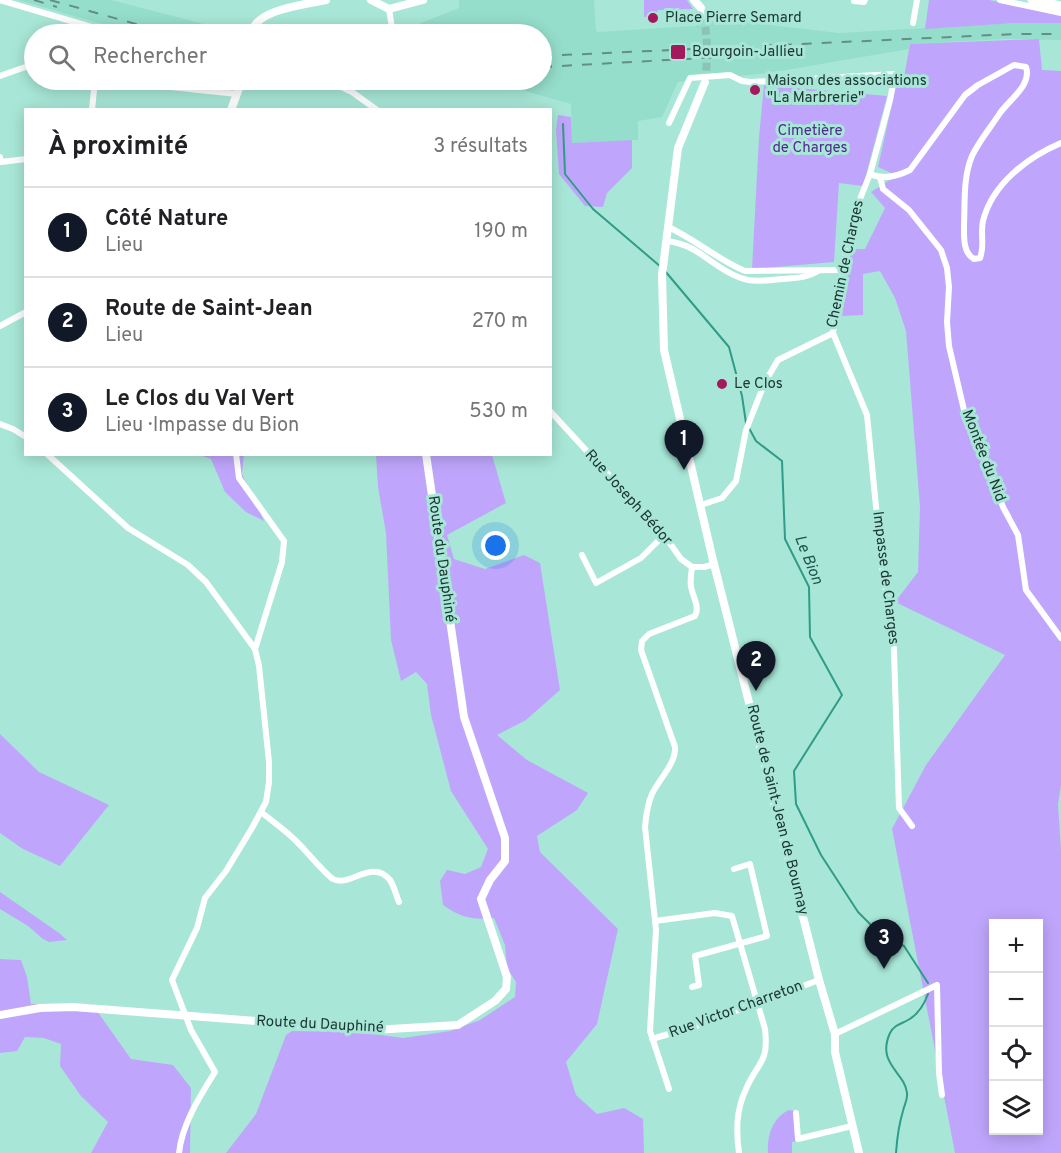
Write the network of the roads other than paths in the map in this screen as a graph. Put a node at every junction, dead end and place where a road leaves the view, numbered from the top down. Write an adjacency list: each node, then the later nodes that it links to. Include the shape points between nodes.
1 (0, 0): 16 (street)
2 (326, 0): 17 (street, via 266,14)
3 (371, 0): 12 (street)
4 (423, 0): 12 (street)
5 (694, 0): 14 (street)
6 (865, 0): 10 (street)
7 (917, 0): 15 (street)
8 (1000, 0): 13 (street)
9 (1032, 0): 11 (main road)
10 (854, 1)
11 (1061, 6)
12 (389, 9): 18 (street)
13 (1061, 13)
14 (703, 15)
15 (913, 23)
16 (81, 24)
17 (257, 24)
18 (391, 24)
19 (24, 68): 20 (street)
20 (0, 76)
21 (705, 82): 36 (street, Route de Saint-Jean de Bournay, via 678,148)
22 (94, 90): 27 (street)
23 (199, 90): 26 (street)
24 (238, 90): 26 (street)
25 (348, 90): 29 (street)
26 (237, 94): 28 (street)
27 (92, 108)
28 (232, 108)
29 (374, 108)
30 (669, 123): 34 (street, Chemin de Charges, via 690,78 730,75 742,81 895,74)
31 (1061, 143): 35 (street, via 1012,173 986,211 980,258 968,256 966,251 966,180 972,156 1025,84 1026,67 1014,65 978,85 957,104 910,170)
32 (24, 159): 33 (street)
33 (0, 161)
34 (870, 174): 35 (street); 38 (street, Chemin de Charges)
35 (880, 177): 54 (street, Montée du Nid, via 883,189 909,210 941,249 949,287 949,346 970,429 1018,535 1026,590)
36 (668, 227): 37 (street, Route de Saint-Jean de Bournay); 39 (street, via 745,271)
37 (666, 241): 39 (street, via 681,242 742,279 808,277); 49 (street, Route de Saint-Jean de Bournay, via 662,275 664,350)
38 (842, 270): 39 (street); 42 (street, Chemin de Charges)
39 (819, 271)
40 (24, 313): 41 (street)
41 (0, 326)
42 (833, 333): 49 (street, Chemin de Charges, via 778,360 765,381 746,430 736,481 718,500); 57 (street, Impasse de Charges, via 867,415 883,578 893,620 899,808)
43 (552, 413): 50 (street, Rue Joseph Bédor)
44 (0, 424): 45 (street)
45 (24, 436)
46 (49, 456): 55 (street, via 128,528 188,565 206,582)
47 (236, 456): 55 (street, via 239,478 284,541 282,562)
48 (426, 456): 66 (street, Route du Dauphiné, via 464,717 505,838 505,861 481,899 507,977 506,989 458,1025 373,1030)
49 (701, 505): 52 (street, Route de Saint-Jean de Bournay)
50 (664, 535): 51 (street, via 641,558 596,583); 53 (street, Rue Joseph Bédor, via 681,559)
51 (582, 555)
52 (714, 564): 53 (street); 62 (street, Route de Saint-Jean de Bournay)
53 (692, 567): 60 (street, via 690,579 698,610 695,616 649,634 642,641 641,650 676,756 659,781 646,812)
54 (1061, 638)
55 (255, 649): 56 (street, via 263,688 269,762 268,792)
56 (261, 812): 59 (street, via 294,838 334,879 344,880 360,873 382,874 390,880); 66 (street, via 205,898 197,928 172,980)
57 (912, 826)
58 (734, 869): 61 (street, via 750,864 767,936)
59 (399, 902)
60 (655, 921): 61 (street, via 715,913 732,916); 68 (street)
61 (740, 944): 63 (street, via 695,956 699,985); 64 (street)
62 (819, 980): 64 (street, Rue Victor Charreton); 67 (street, Route de Saint-Jean de Bournay)
63 (692, 987)
64 (758, 1003): 68 (street, Rue Victor Charreton); 74 (street, via 766,1046 737,1117)
65 (0, 1015): 66 (street, Route du Dauphiné, via 73,1007)
66 (184, 1015): 73 (street, via 215,1072 188,1119)
67 (835, 1034): 70 (street, via 937,985); 72 (street, Route de Saint-Jean de Bournay, via 835,1052)
68 (652, 1039): 69 (street)
69 (669, 1089)
70 (942, 1095)
71 (796, 1113): 72 (street, via 798,1138)
72 (852, 1126): 75 (street, Route de Saint-Jean de Bournay)
73 (178, 1153)
74 (739, 1153)
75 (859, 1153)

